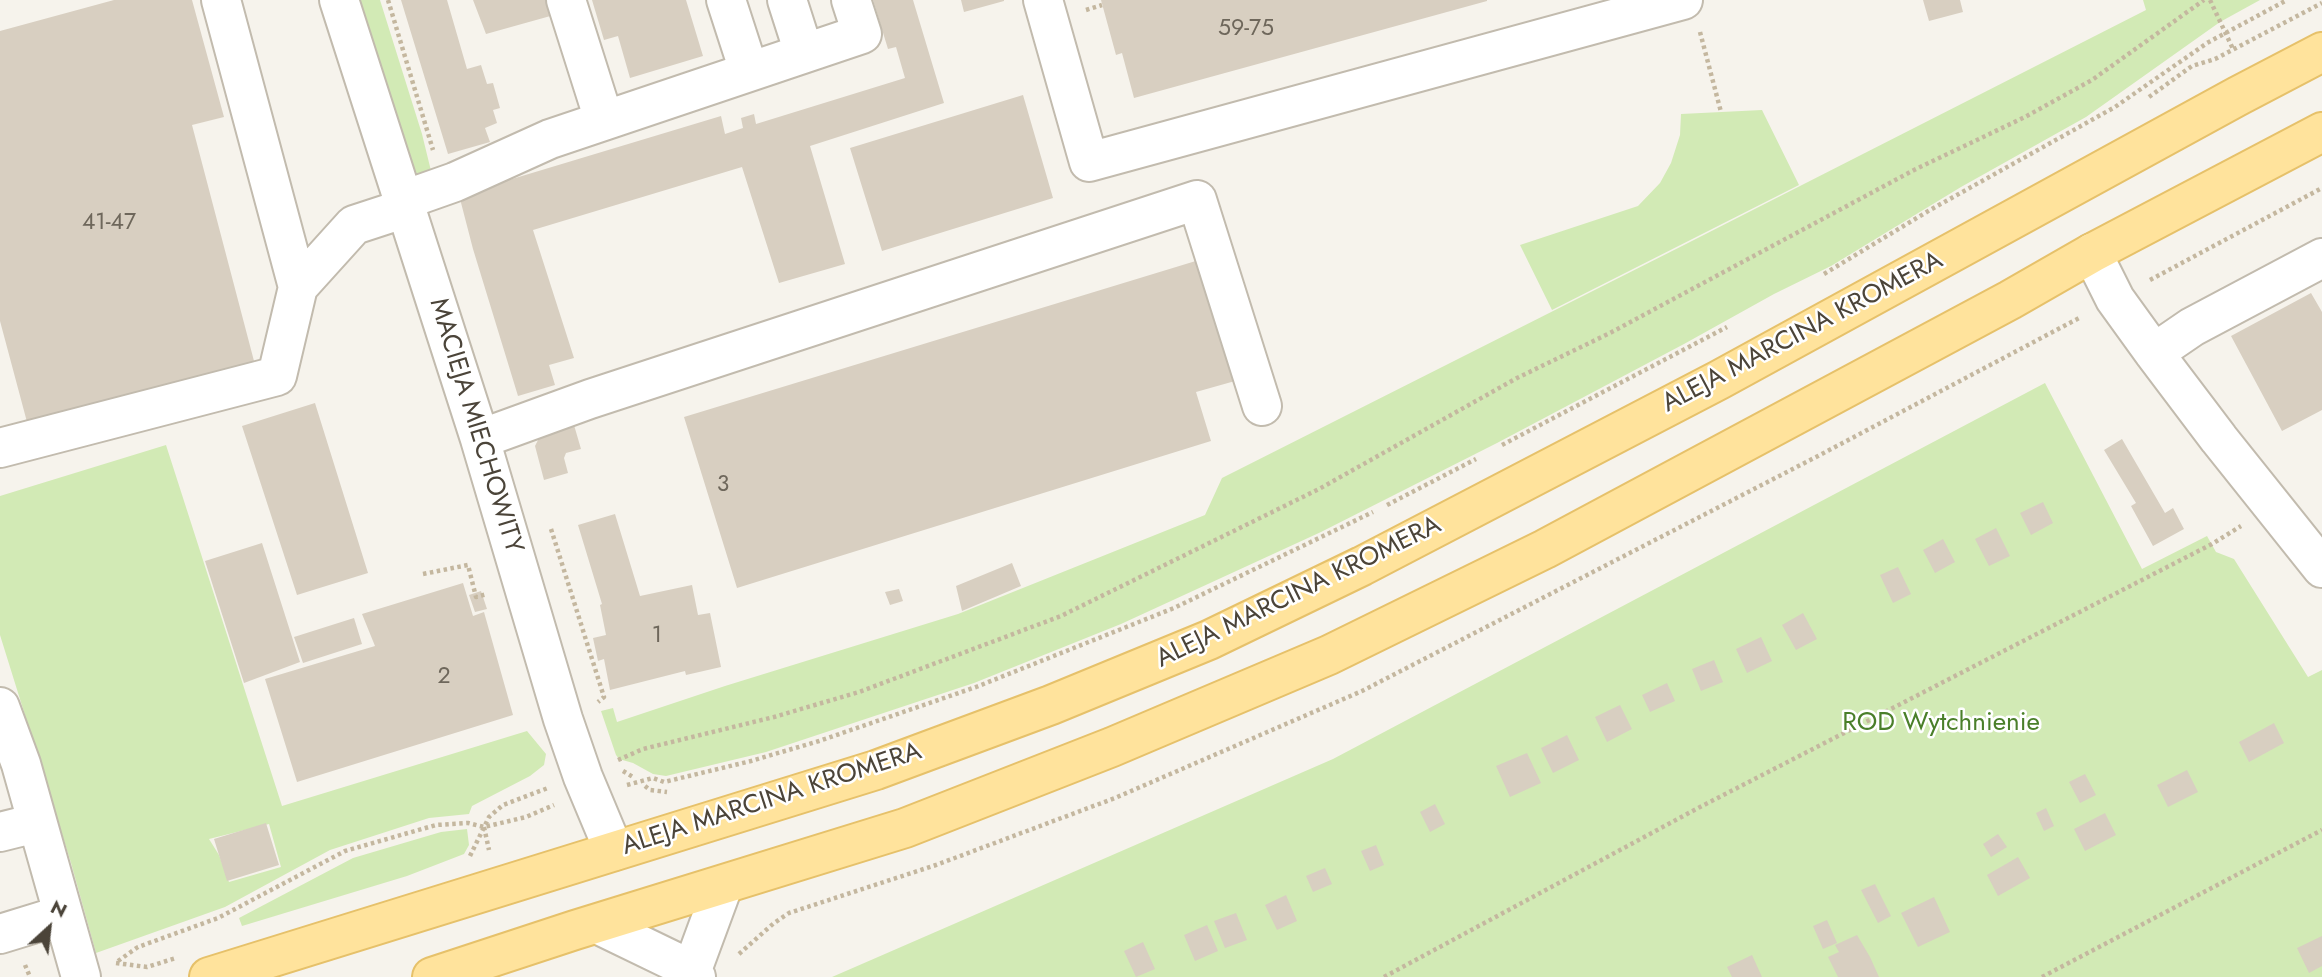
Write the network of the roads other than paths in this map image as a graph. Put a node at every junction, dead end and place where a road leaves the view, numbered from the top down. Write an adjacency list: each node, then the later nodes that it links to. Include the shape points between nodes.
1 (221, 0): 17 (street)
2 (339, 0): 14 (street, MACIEJA MIECHOWITY)
3 (566, 0): 12 (street)
4 (726, 0): 11 (street)
5 (787, 0): 10 (street)
6 (851, 0): 10 (street, via 862,34)
7 (1043, 0): 8 (street, via 1089,162)
8 (1691, 11)
9 (2322, 52): 25 (main road, ALEJA MARCINA KROMERA, via 1719,380 1362,566 1209,640 876,770)
10 (804, 53): 11 (street)
11 (749, 71): 12 (street)
12 (604, 120): 14 (street)
13 (2322, 132): 15 (main road)
14 (405, 204): 17 (street, via 354,225); 20 (street, MACIEJA MIECHOWITY)
15 (2092, 253): 18 (street, via 2115,299); 26 (main road, via 1545,548 1329,654 1112,747 905,828)
16 (2322, 258): 18 (street, via 2192,327)
17 (298, 286): 21 (street, via 277,376)
18 (2154, 353): 22 (street)
19 (1262, 406): 20 (street, via 1197,200)
20 (480, 439): 25 (street, MACIEJA MIECHOWITY, via 563,719)
21 (0, 448)
22 (2322, 568)
23 (0, 707): 24 (street, via 21,764)
24 (18, 827): 27 (street)
25 (614, 851): 32 (main road, ALEJA MARCINA KROMERA)
26 (723, 886): 28 (main road); 31 (street)
27 (62, 915): 29 (street); 30 (street)
28 (597, 924): 31 (street); 33 (main road)
29 (0, 934)
30 (98, 970)
31 (694, 973)
32 (214, 976)
33 (432, 977)

